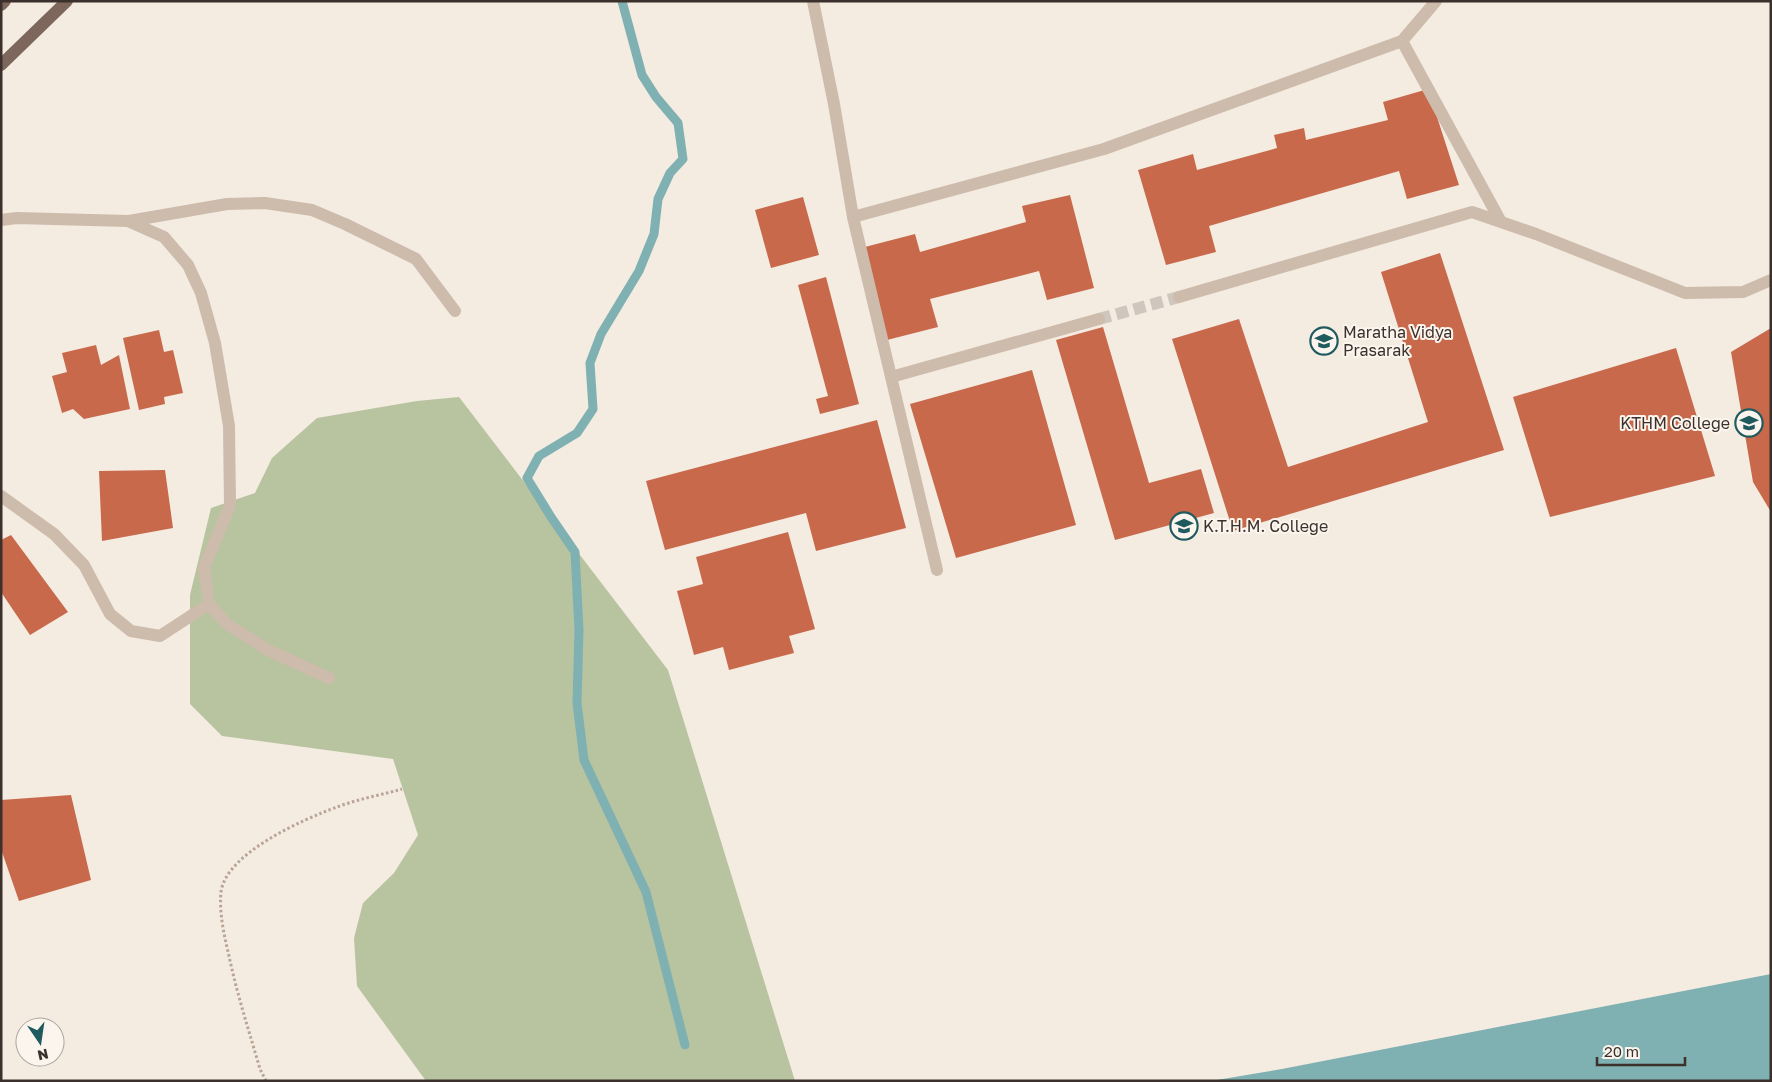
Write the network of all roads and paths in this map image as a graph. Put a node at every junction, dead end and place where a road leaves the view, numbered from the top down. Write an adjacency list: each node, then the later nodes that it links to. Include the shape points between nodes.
1 (5, 1): 5 (main road)
2 (67, 1): 7 (main road)
3 (813, 1): 8 (street)
4 (1436, 1): 6 (street)
5 (1, 5)
6 (1402, 41): 8 (street, via 1104,149); 11 (street)
7 (1, 65)
8 (853, 217): 16 (street)
9 (1, 220): 10 (street)
10 (128, 221): 14 (street, via 227,204 265,203 312,210 416,259); 19 (street, via 164,236 188,265 201,293 215,343 229,426 230,506 204,568)
11 (1501, 222): 12 (street, via 1685,293 1743,292); 13 (street, via 1472,212)
12 (1771, 280)
13 (1179, 297)
14 (455, 311)
15 (1099, 319): 16 (street)
16 (891, 377): 18 (street)
17 (1, 496): 19 (street, via 54,534 84,565 110,614 131,632 160,636)
18 (937, 570)
19 (209, 604): 20 (street, via 227,624 268,650)
20 (329, 678)
21 (402, 788): 22 (path, via 338,806 254,848 236,864 222,890 223,928 237,992)
22 (266, 1081)

